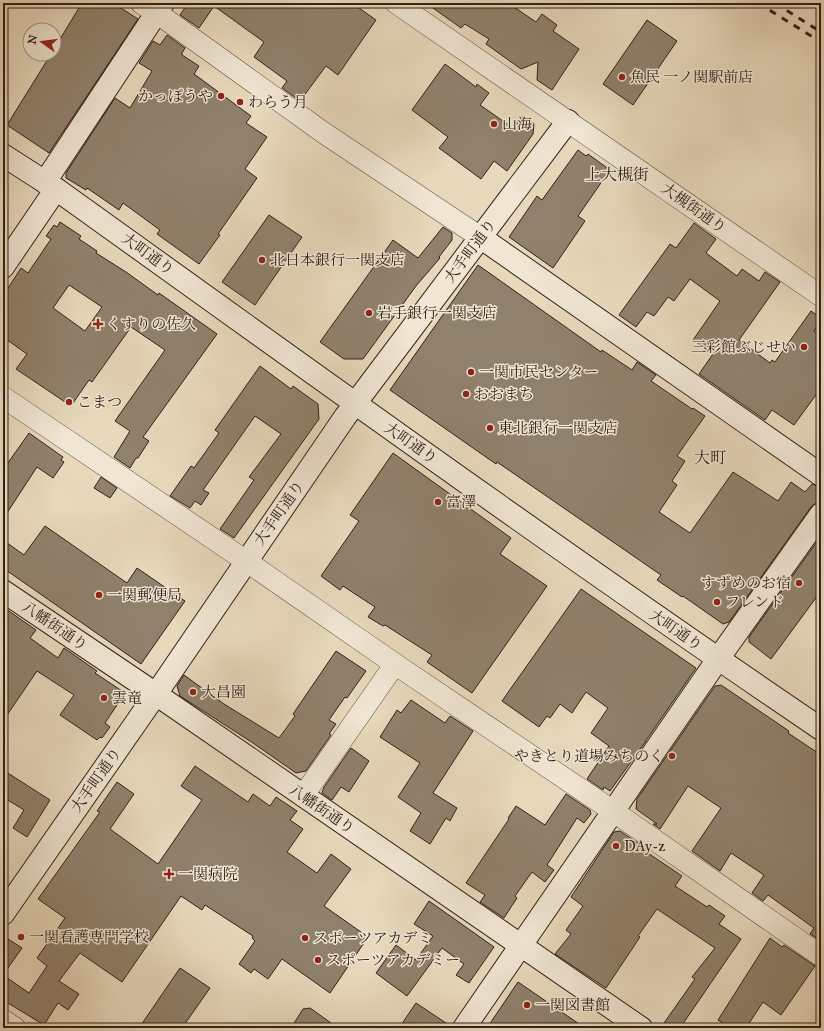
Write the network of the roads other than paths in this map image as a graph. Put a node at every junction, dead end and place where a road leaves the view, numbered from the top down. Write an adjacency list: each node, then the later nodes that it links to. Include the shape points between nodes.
1 (396, 3): 3 (street, 大槻街通り)
2 (154, 6): 5 (street); 6 (street, via 324,134)
3 (568, 121): 6 (street, 大手町通り); 8 (street, 大槻街通り)
4 (3, 155): 5 (street, 大町通り)
5 (51, 185): 7 (street); 10 (street, 大町通り)
6 (480, 236): 10 (street, 大手町通り); 11 (street)
7 (3, 267)
8 (821, 296)
9 (3, 397): 13 (street)
10 (355, 403): 13 (street, 大手町通り); 15 (street, 大町通り)
11 (821, 475)
12 (821, 514): 15 (street)
13 (246, 561): 16 (street); 17 (street, 大手町通り)
14 (3, 592): 17 (street, 八幡街通り)
15 (718, 659): 18 (street, 大町通り); 20 (street)
16 (396, 664): 19 (street); 20 (street)
17 (156, 694): 19 (street, 八幡街通り); 21 (street, 大手町通り)
18 (821, 729)
19 (303, 796): 22 (street, 八幡街通り)
20 (613, 811): 22 (street); 23 (street)
21 (3, 914)
22 (522, 945): 26 (street); 27 (street, 八幡街通り)
23 (821, 956)
24 (3, 1020): 25 (street)
25 (15, 1028)
26 (464, 1028)
27 (641, 1028)

